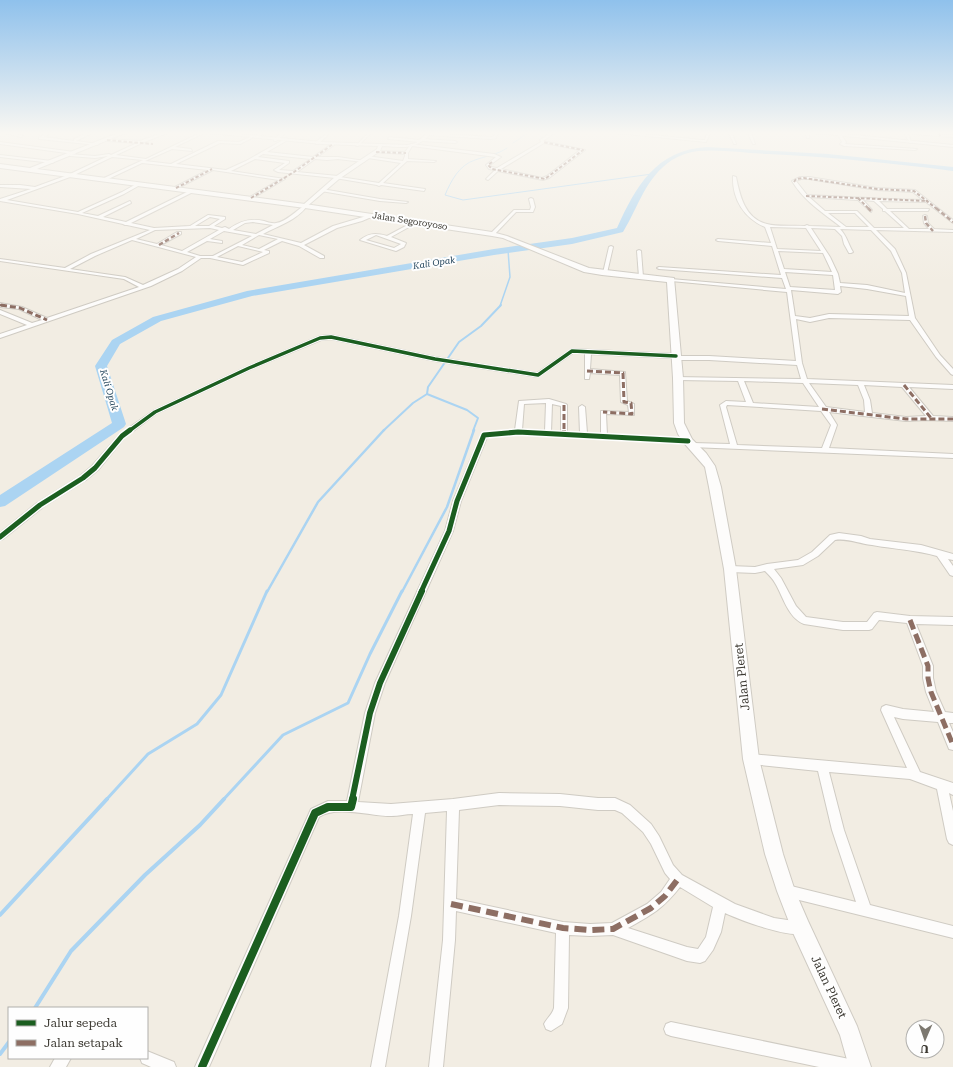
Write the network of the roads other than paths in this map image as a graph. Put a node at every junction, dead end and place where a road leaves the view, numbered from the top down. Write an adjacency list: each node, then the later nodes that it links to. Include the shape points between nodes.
1 (51, 183): 14 (street)
2 (128, 183): 11 (main road, Jalan Segoroyoso)
3 (186, 183): 15 (street)
4 (277, 183): 21 (street)
5 (330, 183): 16 (street)
6 (371, 183): 12 (street)
7 (381, 183): 12 (street)
8 (735, 183): 43 (street, via 742,207 756,222)
9 (795, 183): 19 (street)
10 (839, 183): 26 (street, via 878,189 912,190)
11 (139, 184): 15 (main road, Jalan Segoroyoso); 35 (street)
12 (379, 185): 17 (street)
13 (0, 186): 14 (street)
14 (37, 188): 25 (street)
15 (176, 188): 18 (main road, Jalan Segoroyoso)
16 (322, 190): 28 (street); 30 (street)
17 (424, 190)
18 (192, 191): 21 (main road, Jalan Segoroyoso); 41 (street)
19 (806, 196): 20 (street); 34 (street)
20 (834, 197): 22 (street); 29 (street)
21 (251, 198): 30 (main road, Jalan Segoroyoso)
22 (858, 198): 24 (street); 33 (street)
23 (531, 199): 57 (street, via 532,211 515,211)
24 (875, 200): 26 (street); 31 (street)
25 (0, 201): 35 (street)
26 (928, 201): 40 (street)
27 (130, 202): 38 (street)
28 (406, 202)
29 (841, 204)
30 (305, 206): 36 (main road, Jalan Segoroyoso); 42 (street)
31 (884, 210): 32 (street); 53 (street)
32 (928, 210)
33 (871, 211)
34 (824, 212): 49 (street); 52 (street, via 856,212)
35 (78, 214): 38 (street)
36 (374, 215): 39 (main road, Jalan Segoroyoso); 67 (street, via 335,226)
37 (925, 216): 54 (street, via 926,223)
38 (97, 218): 41 (street)
39 (416, 222): 57 (main road, Jalan Segoroyoso); 59 (street)
40 (953, 222)
41 (125, 224): 50 (street)
42 (277, 225): 51 (street, via 249,220); 58 (street)
43 (767, 226): 44 (street); 69 (street)
44 (807, 226): 48 (street); 73 (street)
45 (210, 227): 46 (street); 46 (street, via 224,218 209,216); 47 (street)
46 (189, 228): 50 (street)
47 (225, 228): 51 (street); 61 (street)
48 (836, 228): 49 (street); 74 (street, via 844,236)
49 (845, 228): 52 (street)
50 (154, 229): 60 (street)
51 (231, 229): 58 (street)
52 (873, 229): 53 (street); 92 (street, via 893,250 904,273)
53 (908, 230): 54 (street)
54 (934, 231): 55 (street)
55 (953, 231)
56 (180, 234): 65 (street)
57 (492, 234): 82 (main road, Jalan Segoroyoso, via 578,267)
58 (258, 235): 62 (street); 66 (street)
59 (389, 237): 59 (street, via 371,235 362,240 394,250 404,243)
60 (132, 239): 65 (street); 80 (street)
61 (206, 239): 64 (street); 72 (street)
62 (282, 239): 67 (street); 70 (street)
63 (718, 240): 69 (street)
64 (220, 242)
65 (159, 245): 72 (street)
66 (238, 245): 70 (street); 77 (street)
67 (301, 245): 76 (street)
68 (611, 247): 82 (street)
69 (774, 247): 73 (street); 81 (street)
70 (260, 250): 77 (street, via 267,253 243,264)
71 (640, 251): 84 (street)
72 (184, 252): 75 (street)
73 (824, 252): 83 (street)
74 (851, 252)
75 (200, 256): 77 (street); 88 (street, via 180,270)
76 (322, 257)
77 (212, 258)
78 (0, 260): 80 (street)
79 (659, 268): 85 (street)
80 (66, 269): 88 (street, via 125,278)
81 (782, 270): 83 (street); 85 (street)
82 (605, 273): 84 (main road, Jalan Segoroyoso)
83 (836, 274): 87 (street)
84 (641, 277): 86 (main road, Jalan Segoroyoso)
85 (784, 277): 90 (street)
86 (671, 280): 89 (street); 101 (main road, Jalan Pleret)
87 (838, 284): 90 (street, via 836,293); 92 (street)
88 (143, 287): 97 (street)
89 (744, 287): 90 (street); 91 (street)
90 (789, 290): 95 (street)
91 (745, 295)
92 (907, 295): 96 (street)
93 (0, 305): 97 (street, via 20,308)
94 (0, 312): 98 (street)
95 (793, 317): 96 (street, via 810,320 829,316); 102 (street)
96 (912, 318): 103 (street)
97 (47, 320): 98 (street)
98 (32, 325): 99 (street)
99 (0, 336)
100 (588, 352): 101 (street); 121 (street, via 587,375 623,374 624,402 631,404 632,414 603,412); 127 (street, via 570,351 538,375 455,363 331,337 311,341 156,412 122,436 83,478 40,505)
101 (676, 357): 102 (street); 104 (main road, Jalan Pleret)
102 (799, 363): 106 (street)
103 (953, 373)
104 (678, 378): 105 (street); 124 (main road, Jalan Pleret, via 679,423 683,434)
105 (740, 379): 106 (street); 111 (street)
106 (805, 381): 107 (street); 113 (street)
107 (860, 383): 108 (street); 114 (street, via 867,400)
108 (904, 385): 109 (street); 115 (street)
109 (953, 387)
110 (549, 402): 117 (street, via 521,402); 118 (street); 119 (street, via 564,405)
111 (750, 404): 113 (street); 123 (street, via 723,405)
112 (582, 407): 120 (street)
113 (822, 409): 114 (street); 125 (street, via 834,425)
114 (869, 415): 115 (street, via 906,419)
115 (931, 418): 116 (street)
116 (953, 419)
117 (518, 432): 118 (street); 142 (street, via 484,435 457,501 449,531 380,683 370,713)
118 (548, 434): 119 (street)
119 (564, 435): 120 (street)
120 (584, 435): 121 (street)
121 (604, 436): 124 (street)
122 (717, 445): 123 (street); 124 (street); 124 (street)
123 (734, 446): 125 (street)
124 (694, 447): 131 (main road, Jalan Pleret, via 710,466)
125 (825, 450): 126 (street)
126 (953, 456)
127 (0, 538)
128 (940, 553): 129 (street); 130 (street, via 839,536 833,537 800,564); 132 (street)
129 (953, 557)
130 (767, 567): 131 (street, via 755,570); 133 (street, via 804,620 859,627 869,626 877,616)
131 (730, 569): 137 (main road, Jalan Pleret)
132 (953, 573)
133 (910, 620): 134 (street); 135 (street, via 928,666 931,692)
134 (953, 621)
135 (948, 718): 136 (street); 139 (street, via 886,710)
136 (953, 745)
137 (751, 759): 138 (street); 146 (main road, Jalan Pleret, via 774,854)
138 (822, 765): 139 (street); 149 (street, via 838,830)
139 (916, 776): 140 (street)
140 (948, 787): 144 (street)
141 (453, 805): 143 (street); 145 (street, via 527,798 615,804 647,828 668,870); 147 (street)
142 (351, 807): 143 (street, via 391,810); 160 (street, via 331,806 315,813)
143 (420, 808): 161 (street, via 405,916)
144 (953, 839)
145 (678, 879): 148 (street); 152 (street, via 665,896 651,908)
146 (786, 891): 149 (street); 151 (main road, Jalan Pleret)
147 (451, 904): 150 (street); 162 (street, via 450,940)
148 (720, 904): 151 (street, via 774,924); 152 (street, via 712,940 700,956)
149 (865, 909): 153 (street)
150 (564, 928): 152 (street); 154 (street, via 561,1008)
151 (801, 928): 164 (main road, Jalan Pleret, via 850,1033)
152 (613, 929)
153 (953, 932)
154 (551, 1024)
155 (671, 1029): 163 (street)
156 (148, 1058): 159 (street)
157 (63, 1059): 158 (street)
158 (57, 1067)
159 (169, 1067)
160 (202, 1067)
161 (378, 1067)
162 (436, 1067)
163 (854, 1067)
164 (860, 1067)

